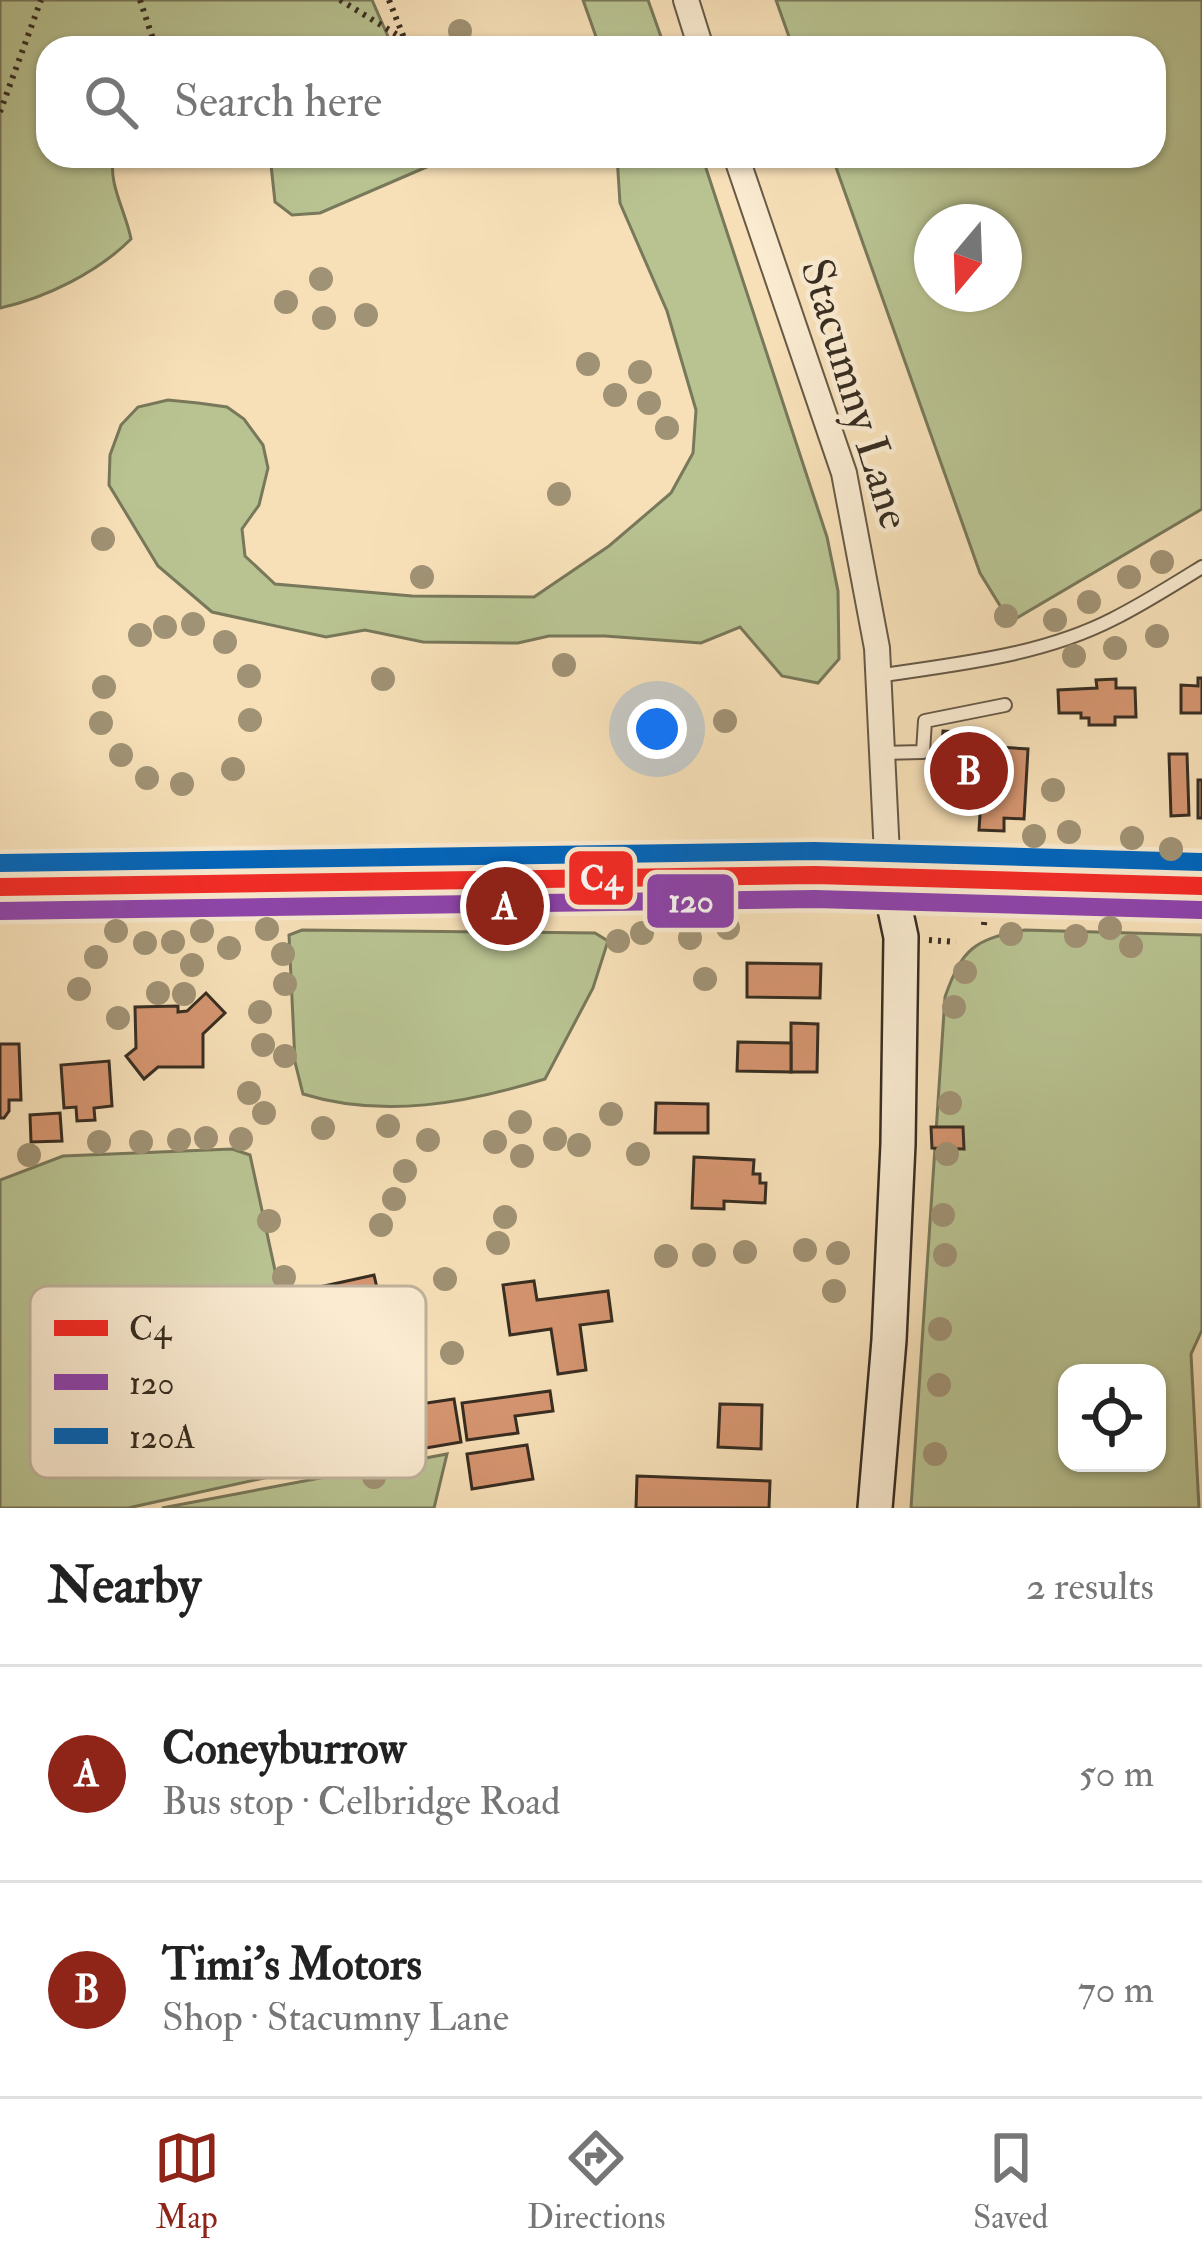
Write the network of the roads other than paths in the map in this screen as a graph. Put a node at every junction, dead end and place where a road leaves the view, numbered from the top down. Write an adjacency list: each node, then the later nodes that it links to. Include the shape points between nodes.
1 (686, 0): 2 (street)
2 (697, 36)
3 (740, 168): 5 (street, Stacumny Lane, via 844,473)
4 (1202, 567): 5 (lane, via 1049,644)
5 (877, 676): 7 (street, Stacumny Lane)
6 (1005, 705): 7 (lane, via 925,721 923,752)
7 (879, 753): 8 (street, Stacumny Lane)
8 (888, 876): 9 (main road); 10 (main road); 11 (main road, via 901,937 898,1144)
9 (1202, 886)
10 (0, 887)
11 (875, 1508)

